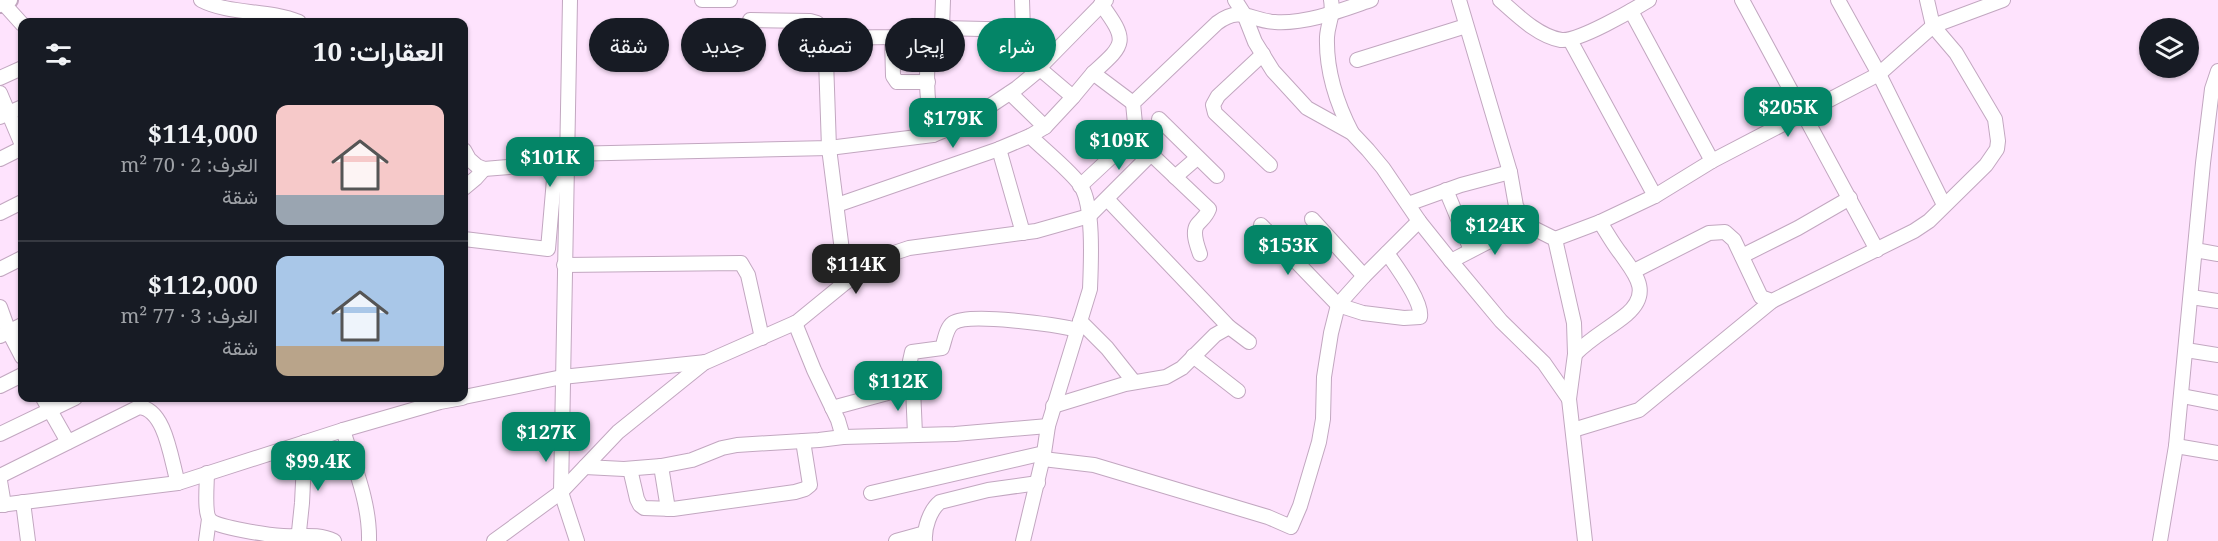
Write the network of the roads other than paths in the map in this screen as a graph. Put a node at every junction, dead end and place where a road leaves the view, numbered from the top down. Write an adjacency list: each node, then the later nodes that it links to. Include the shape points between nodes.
1 (201, 0): 21 (street, via 223,8)
2 (570, 0): 64 (street)
3 (702, 0): 4 (street)
4 (730, 0)
5 (943, 0): 22 (street)
6 (1022, 0): 23 (street)
7 (1235, 0): 20 (street)
8 (1371, 0): 18 (street)
9 (1459, 0): 25 (street)
10 (1500, 0): 27 (street, via 1543,33)
11 (1649, 0): 19 (street)
12 (1742, 0): 47 (street)
13 (1838, 0): 39 (street)
14 (1927, 0): 26 (street)
15 (2003, 0): 26 (street)
16 (4, 2): 24 (street)
17 (1103, 2): 28 (street); 38 (street, via 1120,44)
18 (1332, 6): 20 (street, via 1284,22); 51 (street, via 1327,50 1340,110)
19 (1631, 11): 27 (street); 63 (street)
20 (1244, 14): 29 (street); 45 (street, via 1217,23)
21 (288, 18)
22 (941, 18)
23 (1023, 18)
24 (18, 20)
25 (1466, 26): 30 (street); 67 (street)
26 (1933, 26): 39 (street); 79 (street, via 1956,53 1995,119 1998,135 1994,155)
27 (1570, 40): 73 (street)
28 (1056, 52)
29 (1263, 54): 51 (street, via 1307,108); 65 (street, via 1213,105 1215,113)
30 (1357, 60)
31 (18, 70): 40 (street)
32 (2218, 71): 92 (street, via 2212,89)
33 (826, 72): 56 (street)
34 (892, 72): 41 (street, via 897,82)
35 (929, 72): 41 (street)
36 (1036, 72): 43 (street)
37 (1047, 72): 44 (street)
38 (1093, 73): 44 (street); 45 (street)
39 (1879, 74): 47 (street); 79 (street)
40 (0, 78)
41 (928, 82): 53 (street)
42 (0, 93): 48 (street)
43 (1010, 93): 50 (street); 53 (street)
44 (1073, 97): 50 (street)
45 (1133, 103): 52 (street)
46 (18, 109): 48 (street)
47 (1803, 112): 63 (street); 74 (street)
48 (4, 115): 55 (street)
49 (1159, 119): 61 (street)
50 (1045, 127): 54 (street)
51 (1352, 133): 77 (street)
52 (1136, 134): 59 (street); 71 (street)
53 (933, 135): 56 (street)
54 (1030, 136): 58 (street); 71 (street)
55 (18, 140)
56 (829, 148): 64 (street); 78 (street)
57 (18, 149): 62 (street)
58 (999, 149): 78 (street); 87 (street)
59 (1151, 154): 69 (street); 75 (street)
60 (468, 157): 66 (street)
61 (1197, 158): 68 (street); 69 (street)
62 (0, 159)
63 (1713, 161): 73 (street)
64 (562, 163): 66 (street); 88 (street, via 548,249); 99 (street)
65 (1270, 165)
66 (484, 169): 70 (street)
67 (1510, 172): 72 (street); 86 (street, via 1516,207)
68 (1217, 176)
69 (1175, 177): 94 (street, via 1209,209 1194,233)
70 (468, 185)
71 (1080, 186): 81 (street)
72 (1446, 190): 77 (street); 90 (street)
73 (1655, 196): 84 (street)
74 (1850, 198): 91 (street); 96 (street)
75 (1107, 199): 81 (street); 111 (street)
76 (18, 204): 80 (street)
77 (1408, 204): 83 (street)
78 (837, 205): 103 (street)
79 (1944, 205): 91 (street, via 1929,221)
80 (0, 213)
81 (1089, 216): 87 (street); 110 (street, via 1090,289)
82 (1312, 219): 102 (street)
83 (1419, 221): 93 (street); 98 (street)
84 (1600, 222): 89 (street); 101 (street)
85 (1261, 225): 107 (street)
86 (1527, 225): 89 (street); 90 (street)
87 (1023, 233): 103 (street, via 909,248 888,255)
88 (468, 239)
89 (1556, 239): 117 (street, via 1574,323)
90 (1471, 250): 98 (street)
91 (1877, 250): 105 (street)
92 (2195, 250): 95 (street); 104 (street)
93 (1387, 253): 102 (street); 107 (street, via 1421,312 1420,317 1363,313)
94 (1200, 254)
95 (2218, 254)
96 (1742, 256): 101 (street, via 1734,240 1720,231); 105 (street, via 1761,297)
97 (18, 260): 100 (street)
98 (1451, 261): 129 (street, via 1501,321 1544,363)
99 (564, 265): 113 (street, via 741,263 748,275); 122 (street)
100 (0, 269)
101 (1634, 270): 117 (street, via 1640,293 1635,305)
102 (1364, 276): 107 (street)
103 (846, 282): 109 (street)
104 (2191, 297): 106 (street); 115 (street)
105 (1772, 301): 139 (street, via 1639,410)
106 (2218, 301)
107 (1338, 305): 163 (street, via 1324,377 1319,442)
108 (0, 307): 112 (street)
109 (795, 323): 113 (street); 135 (street)
110 (1079, 326): 123 (street, via 1107,348); 125 (street, via 966,319 955,322 948,329 942,348 912,352); 134 (street)
111 (1229, 327): 114 (street); 119 (street)
112 (5, 334): 116 (street)
113 (762, 338): 120 (street)
114 (1249, 342)
115 (2186, 350): 118 (street); 128 (street)
116 (18, 352)
117 (1575, 354): 129 (street)
118 (2218, 355)
119 (1192, 356): 123 (street, via 1182,368 1166,377); 126 (street)
120 (706, 362): 122 (street); 150 (street, via 618,432)
121 (18, 377): 124 (street)
122 (562, 377): 127 (street); 157 (street)
123 (1134, 382): 134 (street)
124 (0, 386)
125 (913, 388): 135 (street); 141 (street)
126 (1238, 391)
127 (468, 396)
128 (2182, 396): 133 (street); 146 (street)
129 (1569, 399): 139 (street)
130 (46, 402): 136 (street)
131 (67, 402): 136 (street)
132 (440, 402): 138 (street)
133 (2218, 403)
134 (1053, 406): 137 (street)
135 (832, 408): 142 (street)
136 (50, 411): 140 (street); 144 (street)
137 (1048, 426): 141 (street); 148 (street)
138 (344, 430): 145 (street); 169 (street, via 361,488)
139 (1573, 430): 175 (street)
140 (0, 434)
141 (915, 434): 142 (street)
142 (843, 437): 143 (street)
143 (803, 441): 149 (street, via 737,445); 161 (street, via 810,480 805,489)
144 (68, 442): 153 (street); 155 (street, via 129,411 146,407 160,421)
145 (304, 442): 152 (street); 165 (street)
146 (2176, 446): 147 (street); 176 (street)
147 (2218, 453)
148 (1043, 456): 156 (street); 158 (street); 163 (street, via 1094,465)
149 (661, 466): 151 (street); 161 (street)
150 (585, 467): 151 (street); 157 (street)
151 (630, 469): 161 (street, via 640,505)
152 (207, 473): 155 (street); 162 (street)
153 (0, 476)
154 (0, 481): 160 (street)
155 (178, 483): 159 (street)
156 (1038, 483): 164 (street, via 940,502 935,506); 173 (street)
157 (561, 492): 170 (street); 171 (street)
158 (871, 493)
159 (23, 502): 160 (street); 166 (street)
160 (2, 505)
161 (668, 509)
162 (209, 519): 165 (street, via 234,529); 167 (street)
163 (1291, 527): 174 (street)
164 (925, 537): 172 (street)
165 (298, 539): 168 (street, via 322,537)
166 (28, 541)
167 (206, 541)
168 (334, 541)
169 (369, 541)
170 (494, 541)
171 (578, 541)
172 (896, 541)
173 (1023, 541)
174 (1286, 541)
175 (1585, 541)
176 (2160, 541)

